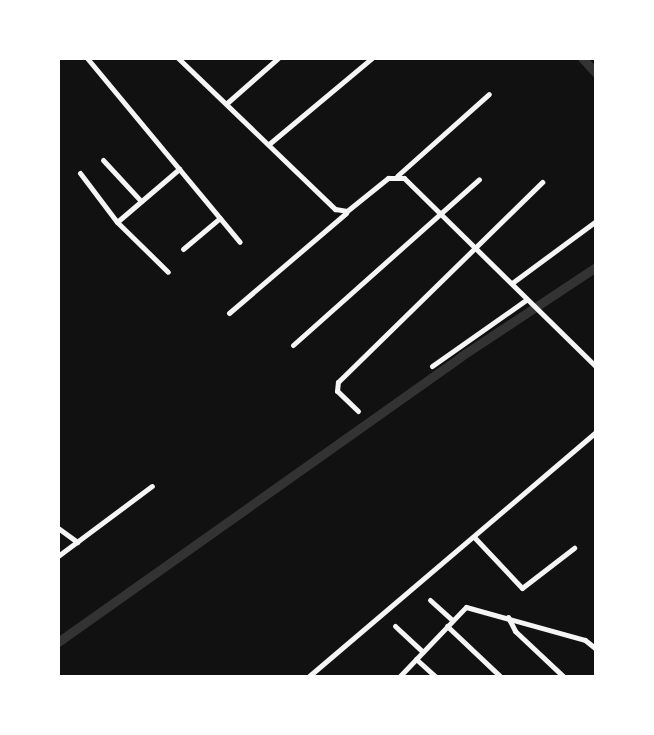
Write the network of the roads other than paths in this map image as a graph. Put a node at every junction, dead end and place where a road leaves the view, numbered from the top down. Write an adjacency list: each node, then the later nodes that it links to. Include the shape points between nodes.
1 (87, 58): 9 (street)
2 (178, 58): 6 (street)
3 (278, 58): 6 (street)
4 (372, 58): 7 (street)
5 (489, 94): 11 (street)
6 (227, 103): 7 (street)
7 (270, 144): 15 (street, via 330,206)
8 (103, 160): 14 (street)
9 (179, 169): 14 (street); 17 (street)
10 (80, 173): 19 (street)
11 (397, 176): 15 (street); 16 (street)
12 (479, 179): 16 (street)
13 (541, 182): 21 (street)
14 (141, 201): 19 (street)
15 (347, 211): 26 (street)
16 (442, 214): 21 (street); 27 (street)
17 (220, 218): 20 (street); 22 (street)
18 (596, 221): 24 (street)
19 (117, 222): 23 (street)
20 (240, 242)
21 (476, 247): 24 (street); 30 (street, via 338,382 337,391)
22 (183, 249)
23 (168, 272)
24 (512, 283): 25 (street)
25 (526, 300): 28 (street); 29 (street)
26 (229, 313)
27 (293, 345)
28 (432, 366)
29 (596, 368)
30 (358, 411)
31 (596, 432): 34 (street)
32 (152, 486): 35 (street)
33 (58, 528): 35 (street)
34 (474, 537): 36 (street, via 522,587); 46 (street)
35 (77, 542): 37 (street)
36 (573, 548)
37 (58, 556)
38 (430, 600): 40 (street)
39 (508, 617): 40 (street, via 468,607); 43 (street, via 584,640); 51 (street, via 515,631)
40 (452, 620): 42 (street)
41 (395, 626): 44 (street)
42 (447, 626): 44 (street); 50 (street)
43 (596, 649)
44 (423, 652): 45 (street)
45 (416, 659): 48 (street); 49 (street)
46 (316, 675): 47 (street)
47 (308, 677)
48 (399, 677)
49 (436, 677)
50 (501, 677)
51 (564, 677)

